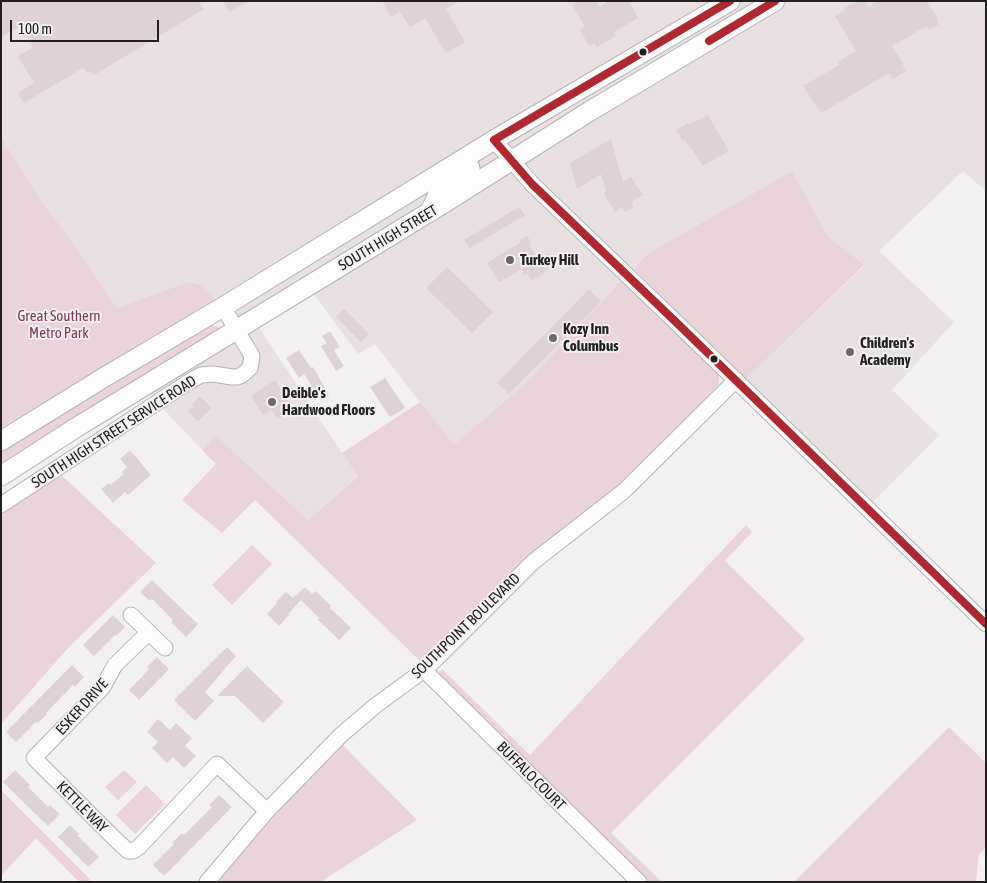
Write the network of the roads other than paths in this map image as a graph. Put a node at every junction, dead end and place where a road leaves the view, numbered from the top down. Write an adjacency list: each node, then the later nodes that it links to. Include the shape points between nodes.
1 (730, 1): 3 (main road, SOUTH HIGH STREET)
2 (775, 1): 4 (main road, SOUTH HIGH STREET)
3 (494, 140): 4 (street); 5 (main road, via 486,159 440,190); 6 (main road, SOUTH HIGH STREET)
4 (511, 160): 5 (main road, SOUTH HIGH STREET); 8 (street)
5 (430, 212): 7 (main road, SOUTH HIGH STREET)
6 (223, 306): 7 (street, SOUTH HIGH STREET SERVICE ROAD); 9 (main road, SOUTH HIGH STREET)
7 (236, 330): 10 (main road, SOUTH HIGH STREET); 11 (street, SOUTH HIGH STREET SERVICE ROAD, via 252,356 250,368 242,375 213,374 190,381)
8 (736, 380): 13 (street); 16 (street, SOUTHPOINT BOULEVARD, via 624,491 533,562)
9 (1, 441)
10 (1, 476)
11 (1, 505)
12 (131, 615): 14 (street)
13 (986, 624)
14 (149, 632): 15 (street); 17 (street, ESKER DRIVE, via 115,666 103,687)
15 (165, 648)
16 (424, 670): 18 (street, SOUTHPOINT BOULEVARD, via 341,735); 20 (street, BUFFALO COURT)
17 (34, 758): 18 (street, KETTLE WAY, via 128,851 139,847 217,764)
18 (267, 811): 19 (street, SOUTHPOINT BOULEVARD)
19 (207, 882)
20 (639, 882)

